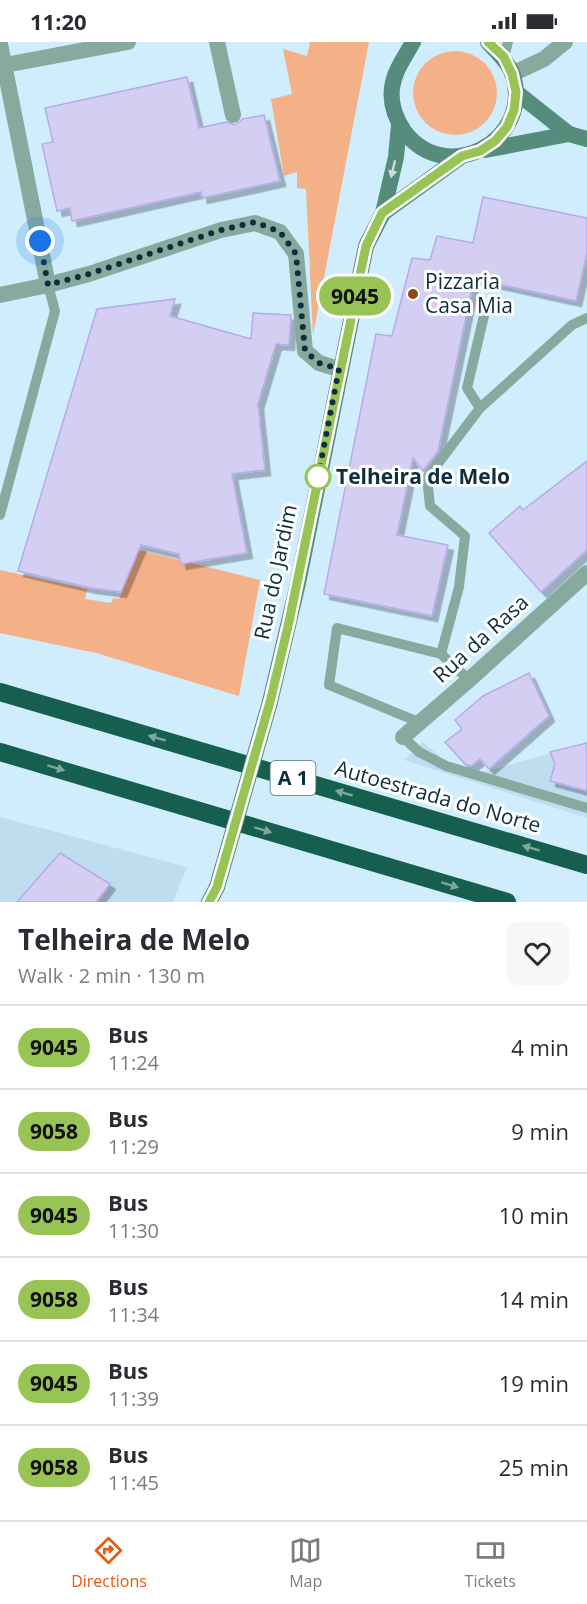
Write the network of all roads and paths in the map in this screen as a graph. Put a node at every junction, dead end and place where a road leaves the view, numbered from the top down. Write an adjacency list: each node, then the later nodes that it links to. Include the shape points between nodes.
1 (129, 42): 9 (street)
2 (217, 42): 12 (street)
3 (422, 42): 7 (main road)
4 (565, 42): 10 (street, via 544,59)
5 (488, 43): 8 (main road)
6 (0, 44): 9 (street)
7 (410, 49): 13 (main road, via 392,89)
8 (506, 50): 10 (main road)
9 (5, 65): 19 (street)
10 (512, 74): 11 (main road)
11 (516, 92): 14 (main road); 16 (main road, via 507,127)
12 (233, 115)
13 (399, 124): 17 (main road, via 410,140 426,150 443,156); 18 (main road, Rua do Jardim, one-way to 18, via 396,157)
14 (569, 134): 15 (main road); 16 (main road)
15 (587, 139)
16 (480, 151): 17 (main road)
17 (462, 156): 18 (main road, Rua do Jardim)
18 (382, 213): 23 (main road, Rua do Jardim, via 366,246)
19 (48, 285): 20 (street); 23 (street, via 255,222 280,232 296,254 305,351 319,363); 25 (lane, via 56,311)
20 (0, 295)
21 (486, 307): 24 (lane, via 467,388)
22 (587, 318): 24 (lane, via 572,325)
23 (339, 369): 35 (main road, Rua do Jardim, bridge, via 298,583 270,702)
24 (480, 408): 27 (lane, via 427,478 430,506 465,537 459,587)
25 (0, 515)
26 (587, 573): 28 (street, Rua da Rasa)
27 (441, 654): 28 (lane); 30 (lane, via 337,628 329,685)
28 (469, 680): 30 (street, Rua da Rasa)
29 (0, 692): 34 (highway, Autoestrada do Norte / A 1, one-way to 29)
30 (421, 723): 31 (street, Rua da Rasa)
31 (403, 737): 33 (lane, via 419,752 446,766)
32 (0, 752): 36 (highway, one-way to 36)
33 (587, 808)
34 (587, 865)
35 (213, 895)
36 (507, 902)

